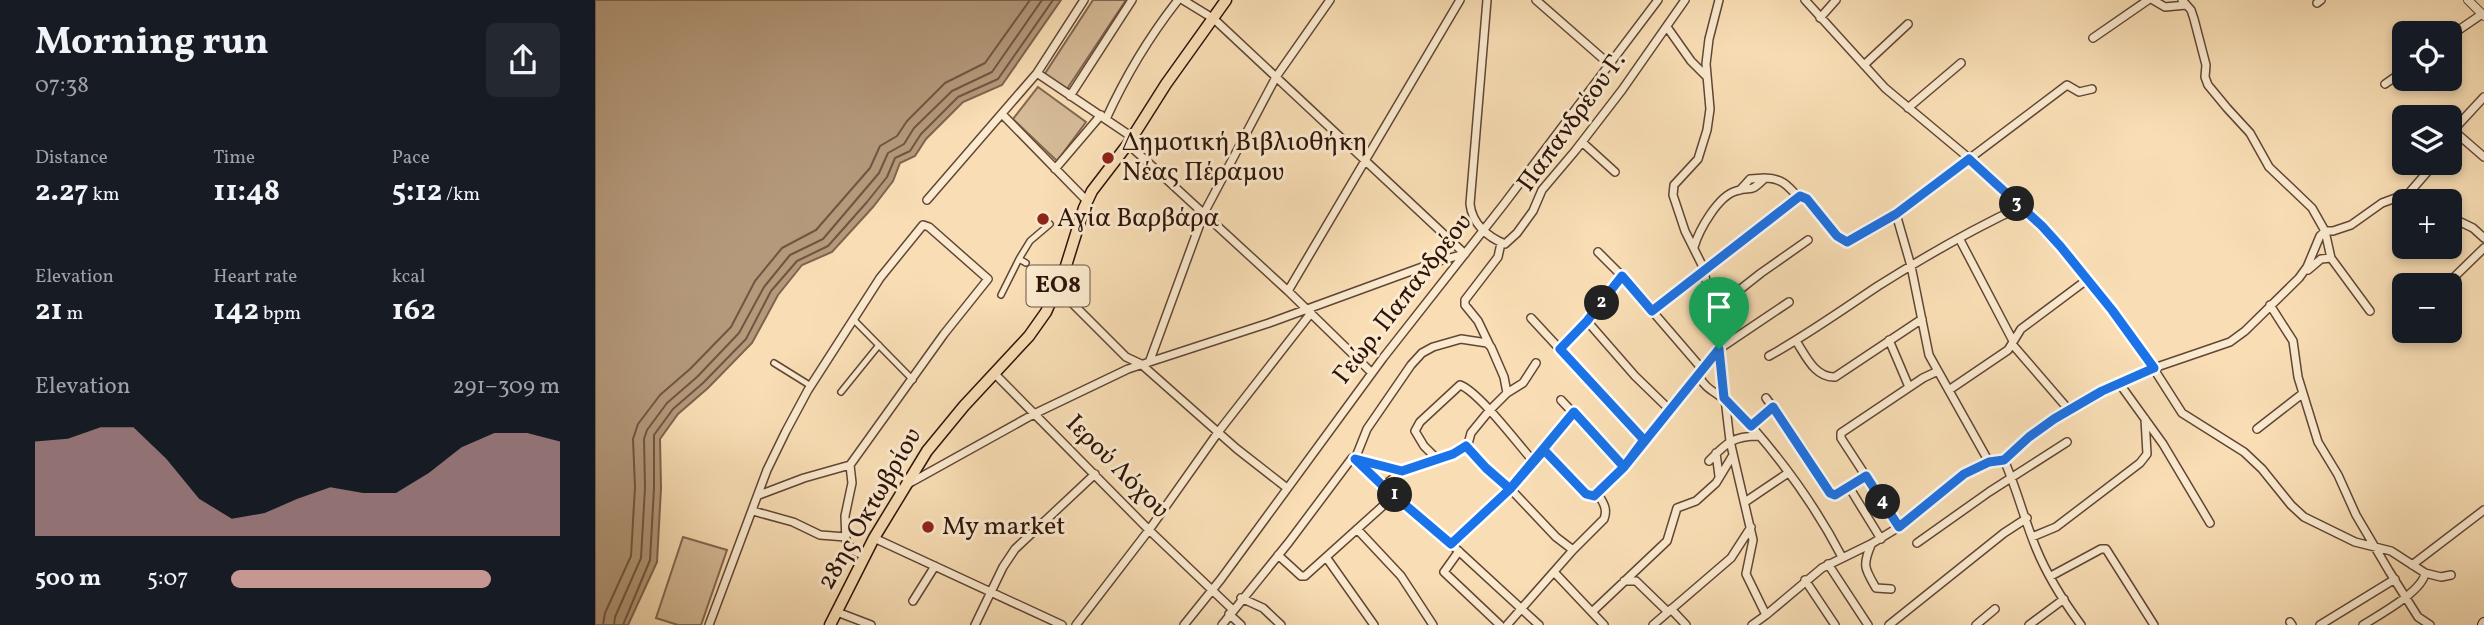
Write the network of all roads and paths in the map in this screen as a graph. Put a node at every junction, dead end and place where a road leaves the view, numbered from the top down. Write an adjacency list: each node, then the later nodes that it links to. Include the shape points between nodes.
1 (1084, 0): 27 (street)
2 (1132, 0): 33 (street)
3 (1181, 0): 19 (street); 37 (street, via 1135,60)
4 (1226, 0): 19 (main road, 28ης Οκτωβρίου / ΕΟ8)
5 (1330, 0): 28 (street)
6 (1460, 0): 43 (street)
7 (1487, 0): 58 (street, via 1470,204)
8 (1536, 0): 25 (street)
9 (1658, 0): 25 (street, Γεώρ. Παπανδρέου)
10 (1685, 0): 21 (street, Παπανδρέου Γ.)
11 (1719, 0): 29 (street, via 1709,38)
12 (1805, 0): 18 (street)
13 (1836, 0): 18 (street)
14 (2151, 0): 16 (street, via 2165,7); 23 (street)
15 (2468, 0): 17 (street)
16 (2184, 2): 59 (street, via 2195,19 2208,85 2250,133 2269,167 2312,208)
17 (2483, 15): 22 (street)
18 (1819, 18): 26 (street)
19 (1213, 19): 28 (street); 39 (main road, 28ης Οκτωβρίου / ΕΟ8)
20 (1908, 24): 26 (street)
21 (1667, 27): 29 (street); 41 (street, Παπανδρέου Γ.)
22 (2462, 28)
23 (2093, 38)
24 (1961, 63): 35 (street)
25 (1609, 64): 58 (street, Γεώρ. Παπανδρέου)
26 (1864, 65): 35 (street)
27 (1037, 73): 33 (street); 36 (street)
28 (1276, 76): 43 (street); 54 (street)
29 (1706, 77): 64 (street, via 1710,109 1703,143 1694,165 1672,191)
30 (2392, 79): 31 (street)
31 (2385, 84)
32 (2092, 89): 44 (street, via 2079,92 2067,85)
33 (1070, 96): 37 (street)
34 (2484, 97): 38 (street)
35 (1908, 107): 44 (street)
36 (1002, 114): 45 (street); 51 (street)
37 (1104, 117): 39 (street); 45 (street)
38 (2462, 122)
39 (1130, 140): 52 (main road, 28ης Οκτωβρίου / ΕΟ8); 54 (street)
40 (2462, 141): 42 (street)
41 (1582, 142): 46 (street); 63 (street, Παπανδρέου Γ., via 1542,190 1517,233 1508,243)
42 (2484, 157)
43 (1365, 159): 67 (street); 78 (street)
44 (1969, 159): 53 (street); 55 (street)
45 (1055, 169): 52 (street)
46 (1615, 172)
47 (2425, 175): 48 (street)
48 (2412, 189)
49 (1799, 198): 55 (street, via 1807,199 1847,242); 64 (street, via 1782,180 1765,178 1752,190 1730,194 1710,215); 72 (street)
50 (2392, 199): 59 (street, via 2351,225)
51 (927, 200)
52 (1087, 201): 77 (main road, 28ης Οκτωβρίου / ΕΟ8)
53 (2020, 207): 60 (street); 76 (street)
54 (1203, 213): 78 (street); 98 (street)
55 (1896, 214): 71 (street)
56 (2462, 222): 61 (street)
57 (1050, 224): 69 (street, via 1030,241)
58 (1483, 230): 63 (street); 67 (street, Γεώρ. Παπανδρέου)
59 (2325, 231): 68 (street); 75 (street)
60 (1959, 238): 71 (street); 92 (street)
61 (2484, 238)
62 (1808, 240): 82 (street)
63 (1501, 243): 94 (street, via 1498,257 1465,300)
64 (1694, 248): 72 (street)
65 (2484, 248): 73 (street)
66 (1598, 252): 74 (street)
67 (1465, 254): 83 (street); 105 (street, Γεώρ. Παπανδρέου)
68 (2331, 258): 75 (street, via 2316,262); 85 (street)
69 (1019, 259): 70 (street); 79 (street)
70 (1026, 263)
71 (1911, 266): 88 (street); 91 (street)
72 (1704, 272): 82 (street); 84 (street)
73 (2458, 273)
74 (1622, 276): 84 (street); 89 (street)
75 (2299, 278): 81 (street)
76 (2088, 279): 92 (street, via 2021,329); 102 (street)
77 (1057, 288): 101 (street, via 1126,357); 104 (main road, 28ης Οκτωβρίου / ΕΟ8, via 1036,327)
78 (1288, 291): 83 (street)
79 (1001, 295)
80 (1789, 302): 96 (street)
81 (2270, 305): 102 (street, via 2230,342); 114 (street, via 2293,341)
82 (1714, 310): 96 (street)
83 (1308, 311): 98 (street); 105 (street); 127 (street)
84 (1652, 311): 106 (street)
85 (2370, 311)
86 (1531, 317): 95 (street)
87 (853, 319): 93 (street); 107 (street, via 923,225 988,279); 109 (street)
88 (1922, 319): 90 (street); 103 (street, via 1929,355)
89 (1587, 321): 95 (street); 119 (street)
90 (1889, 340): 91 (street, via 1835,377 1818,373); 110 (street)
91 (1796, 341): 97 (street)
92 (2013, 342): 111 (street); 120 (street)
93 (879, 345): 107 (street); 112 (street)
94 (1490, 347): 113 (street); 137 (street, via 1461,339 1422,353 1367,429)
95 (1560, 349): 129 (street)
96 (1719, 349): 106 (street); 115 (street)
97 (1769, 356)
98 (1150, 360): 101 (street)
99 (774, 363): 109 (street)
100 (1536, 363): 113 (street, via 1523,383)
101 (1141, 364): 123 (street); 127 (street)
102 (2154, 368): 108 (street); 174 (street, via 2178,409 2244,452 2297,511)
103 (1938, 371): 110 (street); 111 (street)
104 (994, 373): 123 (street, Ιερού Λόχου); 150 (main road, 28ης Οκτωβρίου / ΕΟ8, via 935,440)
105 (1372, 373): 153 (street, Γεώρ. Παπανδρέου)
106 (1701, 373): 115 (street, via 1704,386); 119 (street)
107 (913, 380): 142 (street)
108 (2119, 383): 120 (street); 124 (street)
109 (811, 386): 156 (street, via 767,470)
110 (1909, 387): 147 (street, via 1841,433)
111 (1949, 390): 141 (street)
112 (841, 392)
113 (1507, 393): 121 (street)
114 (2302, 394): 126 (street); 174 (street, via 2318,442)
115 (1724, 398): 125 (street); 130 (street)
116 (1766, 398): 118 (street)
117 (1561, 400): 122 (street)
118 (1773, 407): 125 (street); 152 (street, via 1830,493)
119 (1670, 410): 129 (street)
120 (2069, 410): 138 (street)
121 (1489, 411): 132 (street); 136 (street, via 1463,385 1456,387 1415,431); 139 (street)
122 (1574, 412): 133 (street); 143 (street)
123 (1034, 414): 146 (street, Ιερού Λόχου); 150 (street)
124 (2145, 419): 162 (street); 168 (street, via 2147,454 2140,463 2056,527)
125 (1751, 426): 128 (street)
126 (2257, 429)
127 (1219, 431): 153 (street); 166 (street)
128 (1759, 436): 130 (street); 145 (street)
129 (1644, 440): 143 (street)
130 (1730, 441): 134 (street); 135 (street)
131 (2067, 442): 149 (street)
132 (1466, 446): 136 (street); 154 (street)
133 (1544, 450): 139 (street); 155 (street, via 1586,494)
134 (1716, 453): 140 (street); 148 (street)
135 (1733, 455): 148 (street); 158 (street)
136 (1436, 458): 144 (street)
137 (1355, 459): 144 (street); 151 (street); 178 (street, via 1348,462)
138 (2004, 460): 141 (street); 149 (street)
139 (1533, 461): 154 (street)
140 (1709, 461)
141 (1989, 462): 164 (street, via 1957,478)
142 (850, 465): 156 (street); 167 (street)
143 (1624, 467): 155 (street)
144 (1402, 471): 151 (street)
145 (1788, 472): 158 (street); 181 (street)
146 (1095, 474): 166 (street, Ιερού Λόχου); 197 (street, via 1015,549)
147 (1866, 476): 152 (street); 164 (street)
148 (1719, 477): 194 (street, via 1696,502 1677,508 1667,541)
149 (2012, 479): 161 (street); 171 (street)
150 (905, 486): 169 (main road, 28ης Οκτωβρίου / ΕΟ8)
151 (1383, 486): 157 (street)
152 (1849, 487): 170 (street)
153 (1287, 488): 195 (street, Γεώρ. Παπανδρέου)
154 (1510, 489): 172 (street); 175 (street)
155 (1598, 494): 175 (street, via 1605,505 1604,519)
156 (759, 495): 160 (street)
157 (1395, 495): 165 (street); 172 (street)
158 (1745, 502): 163 (street)
159 (2484, 510): 185 (street)
160 (753, 511): 167 (street, via 820,535); 210 (street)
161 (2027, 518): 168 (street); 231 (street)
162 (2210, 523)
163 (1751, 527): 182 (street); 189 (street, via 1753,548)
164 (1899, 527): 170 (street)
165 (1357, 529): 180 (street); 221 (street, via 1401,576)
166 (1149, 530): 195 (street, Ιερού Λόχου); 215 (street)
167 (846, 537): 179 (street, via 854,551)
168 (2032, 537): 191 (street)
169 (874, 538): 179 (main road, 28ης Οκτωβρίου / ΕΟ8); 186 (street)
170 (1881, 539): 173 (street)
171 (1917, 543)
172 (1451, 544): 176 (street)
173 (1871, 544): 177 (street); 184 (street)
174 (2376, 548): 185 (street, via 2391,551); 192 (street)
175 (1573, 550): 187 (street)
176 (1459, 551): 202 (street); 222 (street, via 1444,572)
177 (1851, 553): 181 (street); 184 (street)
178 (1278, 555): 180 (street, via 1301,576); 198 (street)
179 (865, 556): 205 (main road, 28ης Οκτωβρίου / ΕΟ8)
180 (1326, 557): 220 (street)
181 (1842, 557): 183 (street)
182 (1731, 558): 189 (street); 204 (street)
183 (1828, 564): 193 (street); 230 (street)
184 (1864, 564): 196 (street, via 1876,588)
185 (2412, 565): 188 (street)
186 (935, 566): 197 (street); 201 (street)
187 (1554, 572): 202 (street); 207 (street)
188 (2425, 573): 190 (street); 199 (street)
189 (1746, 574): 208 (street)
190 (2451, 575)
191 (2051, 576): 200 (street); 235 (street, via 2106,549)
192 (2395, 579): 199 (street); 236 (street)
193 (1805, 580): 208 (street); 229 (street)
194 (1624, 581): 204 (street, via 1636,581); 207 (street)
195 (1210, 589): 206 (street, Ιερού Λόχου); 216 (street, Γεώρ. Παπανδρέου)
196 (1891, 589)
197 (990, 592): 213 (street); 214 (street)
198 (1241, 598): 206 (street); 219 (street, via 1263,608)
199 (2406, 598): 209 (street); 237 (street)
200 (2064, 599): 233 (street); 234 (street)
201 (913, 601)
202 (1522, 608): 223 (street); 224 (street)
203 (1995, 609): 232 (street)
204 (1669, 611): 226 (street); 227 (street)
205 (837, 612): 211 (main road, 28ης Οκτωβρίου / ΕΟ8); 212 (street)
206 (1231, 612): 217 (street); 218 (street, Ιερού Λόχου)
207 (1592, 612): 225 (street)
208 (1766, 615): 228 (street)
209 (2423, 624)
210 (709, 625)
211 (830, 625)
212 (871, 625)
213 (975, 625)
214 (1062, 625)
215 (1076, 625)
216 (1184, 625)
217 (1222, 625)
218 (1241, 625)
219 (1282, 625)
220 (1374, 625)
221 (1433, 625)
222 (1500, 625)
223 (1507, 625)
224 (1539, 625)
225 (1604, 625)
226 (1653, 625)
227 (1686, 625)
228 (1752, 625)
229 (1835, 625)
230 (1868, 625)
231 (1889, 625)
232 (1976, 625)
233 (2029, 625)
234 (2081, 625)
235 (2154, 625)
236 (2320, 625)
237 (2363, 625)

